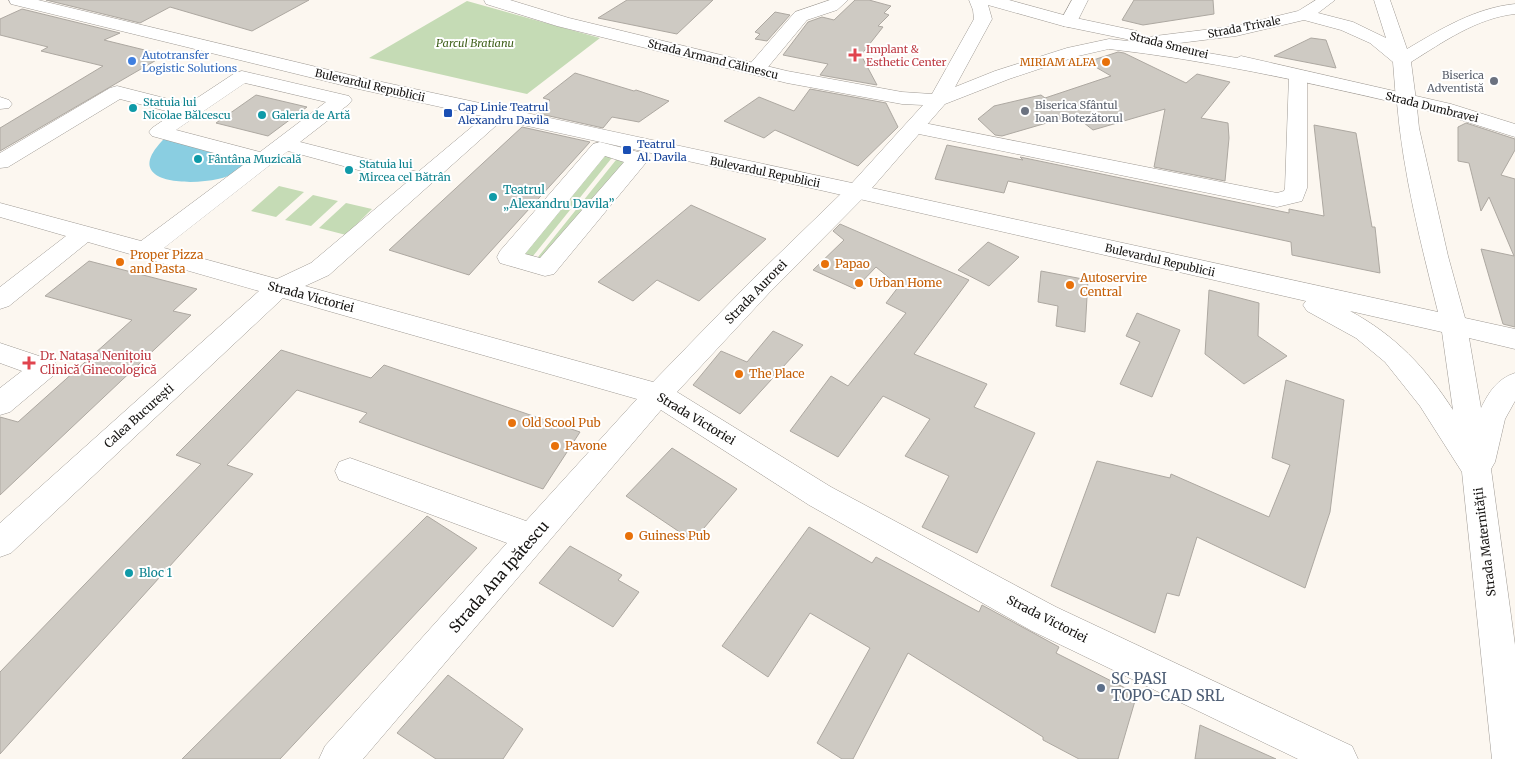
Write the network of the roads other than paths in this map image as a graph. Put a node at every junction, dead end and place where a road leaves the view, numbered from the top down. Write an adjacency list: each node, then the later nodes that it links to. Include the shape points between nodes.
1 (17, 0): 21 (main road, Bulevardul Republicii)
2 (492, 0): 15 (main road, Strada Armand Călinescu, via 563,22)
3 (840, 0): 15 (main road, via 832,8 802,16)
4 (977, 0): 18 (main road, via 983,19)
5 (990, 0): 11 (main road, Strada Smeurei)
6 (1080, 0): 11 (main road)
7 (1326, 0): 10 (main road, Strada Trivale)
8 (1382, 0): 13 (main road)
9 (1515, 9): 13 (main road, via 1490,12)
10 (1304, 14): 12 (main road, Strada Trivale, via 1236,31); 13 (main road, Strada Trivale, via 1347,26 1376,39)
11 (1068, 22): 12 (main road, Strada Smeurei)
12 (1155, 41): 14 (main road, Strada Smeurei)
13 (1402, 60): 19 (main road)
14 (1259, 67): 16 (main road, Strada Smeurei); 18 (main road, via 1109,44 1002,75)
15 (756, 69): 18 (main road, Strada Armand Călinescu, via 855,90)
16 (1298, 76): 17 (main road, Strada Smeurei); 22 (main road, via 1296,188 1294,196 1277,200)
17 (1349, 87): 19 (main road, Strada Dumbravei)
18 (938, 100): 22 (main road, Strada Aurorei)
19 (1406, 100): 23 (main road, Strada Dumbravei, via 1451,110); 36 (main road, Strada Maternității, via 1434,247)
20 (191, 111): 24 (main road, via 242,76 342,100); 25 (main road, via 160,132); 26 (main road, via 116,92)
21 (499, 114): 27 (main road, Calea București); 28 (main road, Bulevardul Republicii)
22 (914, 127): 28 (main road, Strada Aurorei)
23 (1515, 131)
24 (284, 144): 25 (main road); 27 (main road)
25 (264, 160): 31 (main road)
26 (0, 162)
27 (422, 180): 34 (main road, Calea București, via 320,269)
28 (856, 192): 33 (main road, Bulevardul Republicii); 40 (main road, Strada Aurorei)
29 (0, 210): 30 (main road, Strada Victoriei)
30 (86, 233): 31 (main road, Strada Victoriei); 35 (main road)
31 (147, 249): 34 (main road, Strada Victoriei)
32 (529, 263): 32 (main road, via 545,268 638,158 600,148 509,257)
33 (1281, 288): 36 (main road, Bulevardul Republicii); 43 (main road, via 1347,321 1379,341 1405,365)
34 (277, 289): 40 (main road, Strada Victoriei); 45 (main road, Calea București)
35 (0, 300)
36 (1454, 325): 37 (main road, Bulevardul Republicii); 43 (main road, Strada Maternității)
37 (1515, 339)
38 (0, 353): 41 (main road, via 44,368)
39 (1515, 384): 43 (main road, via 1500,398)
40 (658, 394): 44 (main road, Strada Ana Ipătescu); 47 (main road, Strada Victoriei, via 820,496 1044,619)
41 (0, 404)
42 (350, 471): 44 (main road)
43 (1477, 473): 48 (main road, Strada Maternității)
44 (533, 538): 46 (main road, Strada Ana Ipătescu)
45 (0, 542)
46 (338, 759)
47 (1339, 759)
48 (1511, 759)

